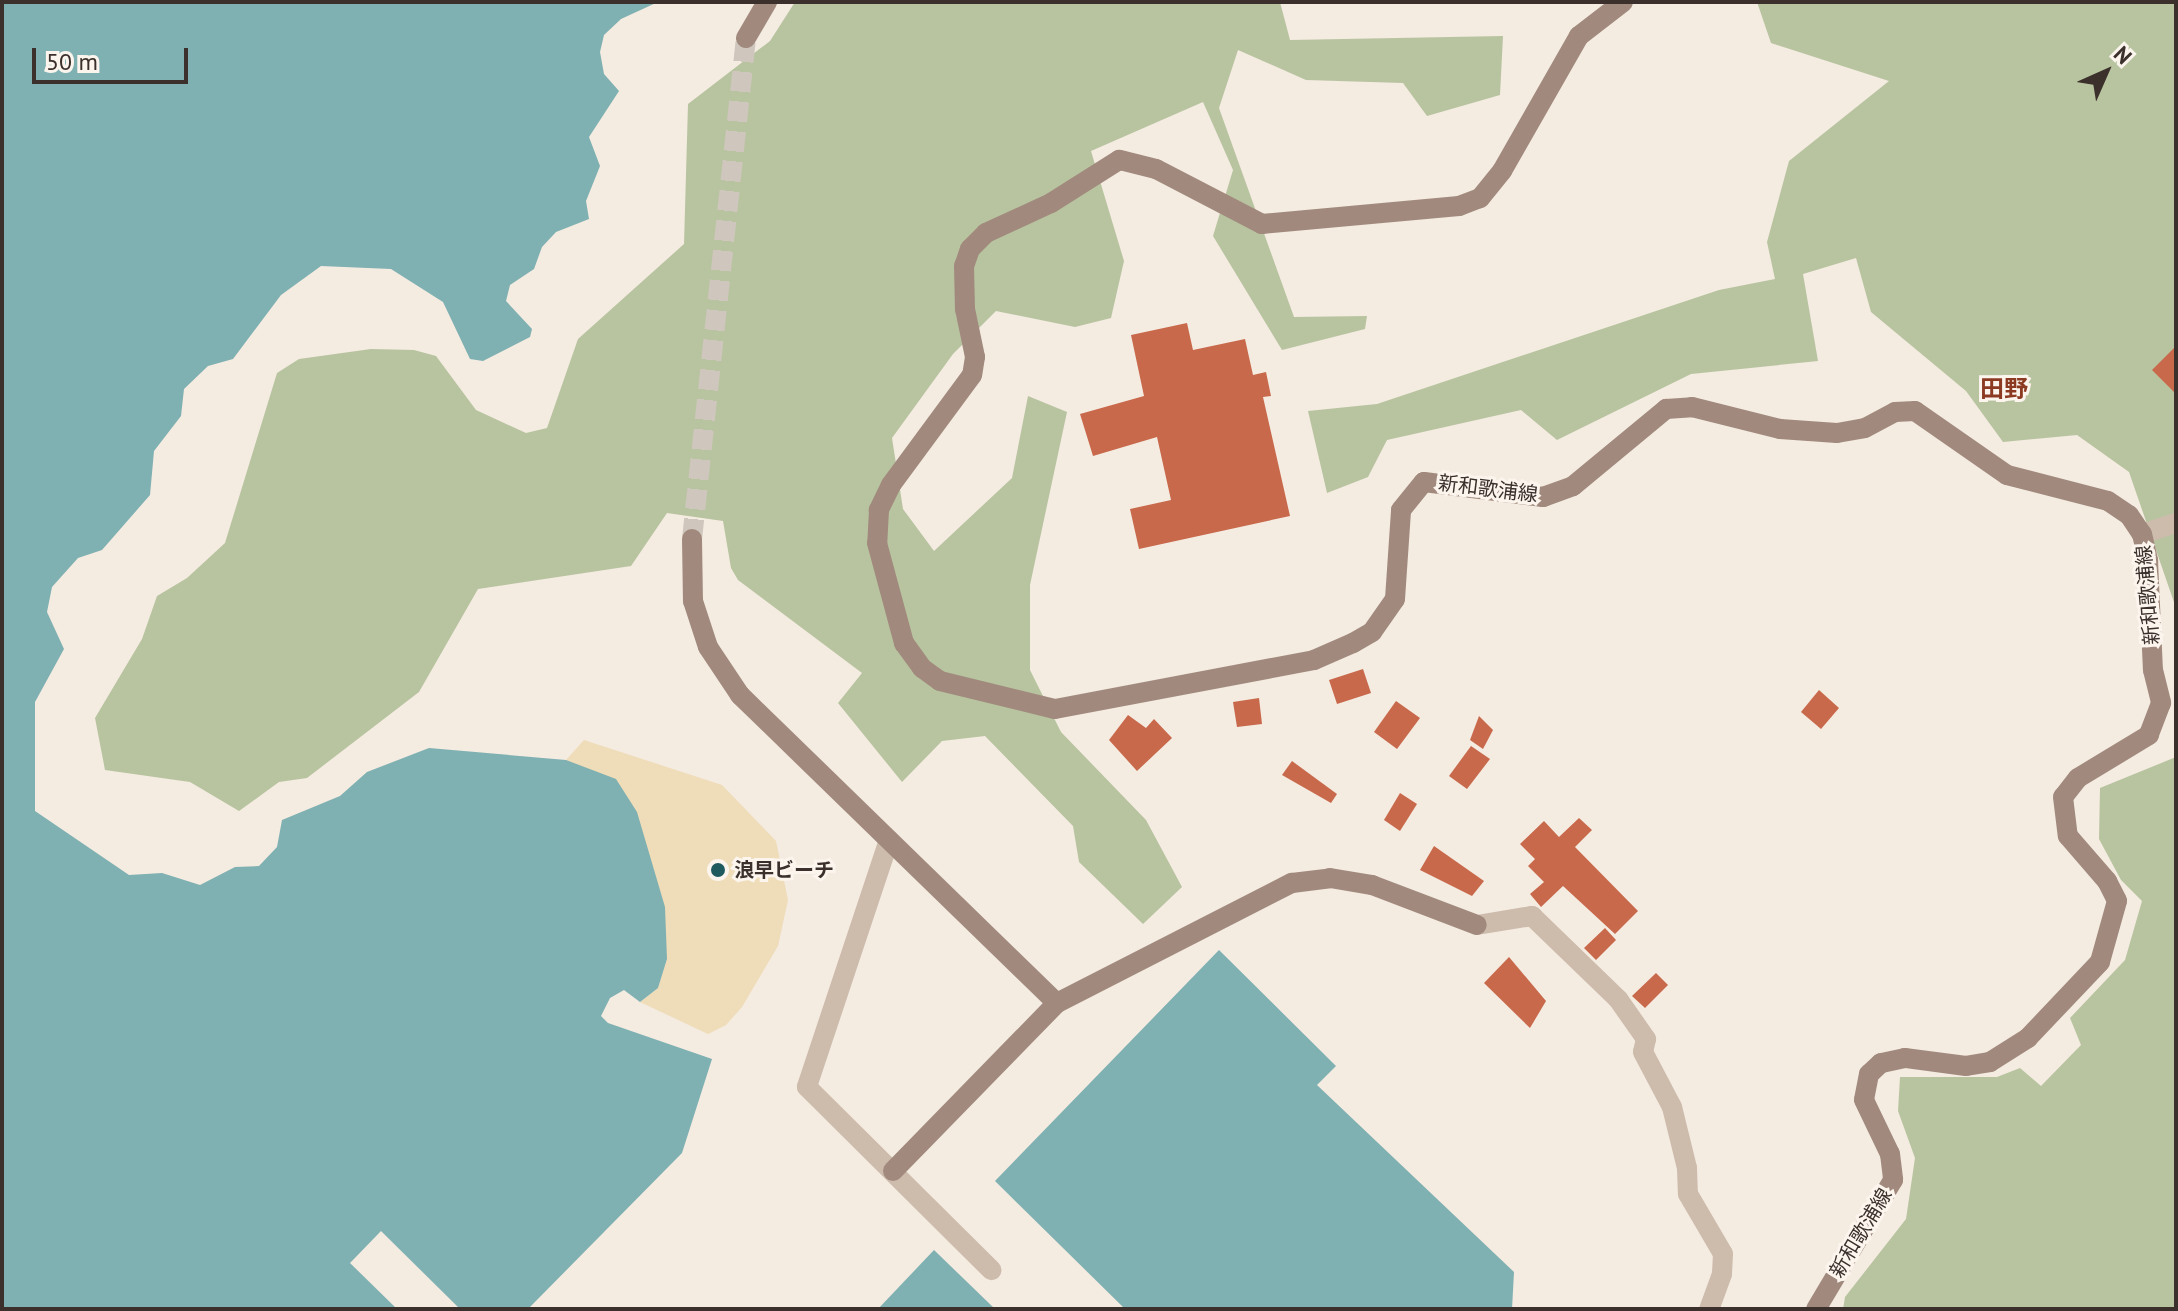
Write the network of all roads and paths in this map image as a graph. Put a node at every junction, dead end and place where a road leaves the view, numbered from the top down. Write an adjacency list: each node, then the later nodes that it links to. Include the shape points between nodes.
1 (767, 2): 3 (main road)
2 (1623, 2): 5 (main road, 新和歌浦線, via 1579,36 1502,171 1480,198 1459,206 1262,224 1156,169 1119,160 1051,203 986,233 970,249 965,309 975,357 972,375 905,463 879,510 877,543 904,643 922,668 951,684 1055,709 1314,660 1372,632 1388,613 1395,599 1401,510 1424,482 1543,497 1573,486 1666,409 1692,407 1780,429 1837,433 1865,428 1895,412 1915,411 2007,475 2108,501 2129,515)
3 (746, 38)
4 (2176, 523): 5 (street)
5 (2142, 534): 13 (main road, 新和歌浦線, via 2161,703 2149,735 2078,778 2063,797 2068,836 2107,881 2117,901 2100,962 2028,1038 1990,1062 1966,1066 1905,1058 1881,1063 1869,1074 1864,1100 1890,1154 1893,1180)
6 (692, 539): 7 (main road, via 693,601 708,647 740,695)
7 (889, 840): 9 (main road); 10 (street, via 807,1087)
8 (1477, 925): 9 (main road, via 1372,885 1330,878 1292,883); 12 (street, via 1532,916 1618,999 1646,1039 1643,1052 1672,1107 1688,1194 1723,1254)
9 (1057, 1003): 10 (main road)
10 (893, 1171): 11 (street)
11 (991, 1270)
12 (1709, 1309)
13 (1816, 1309)

